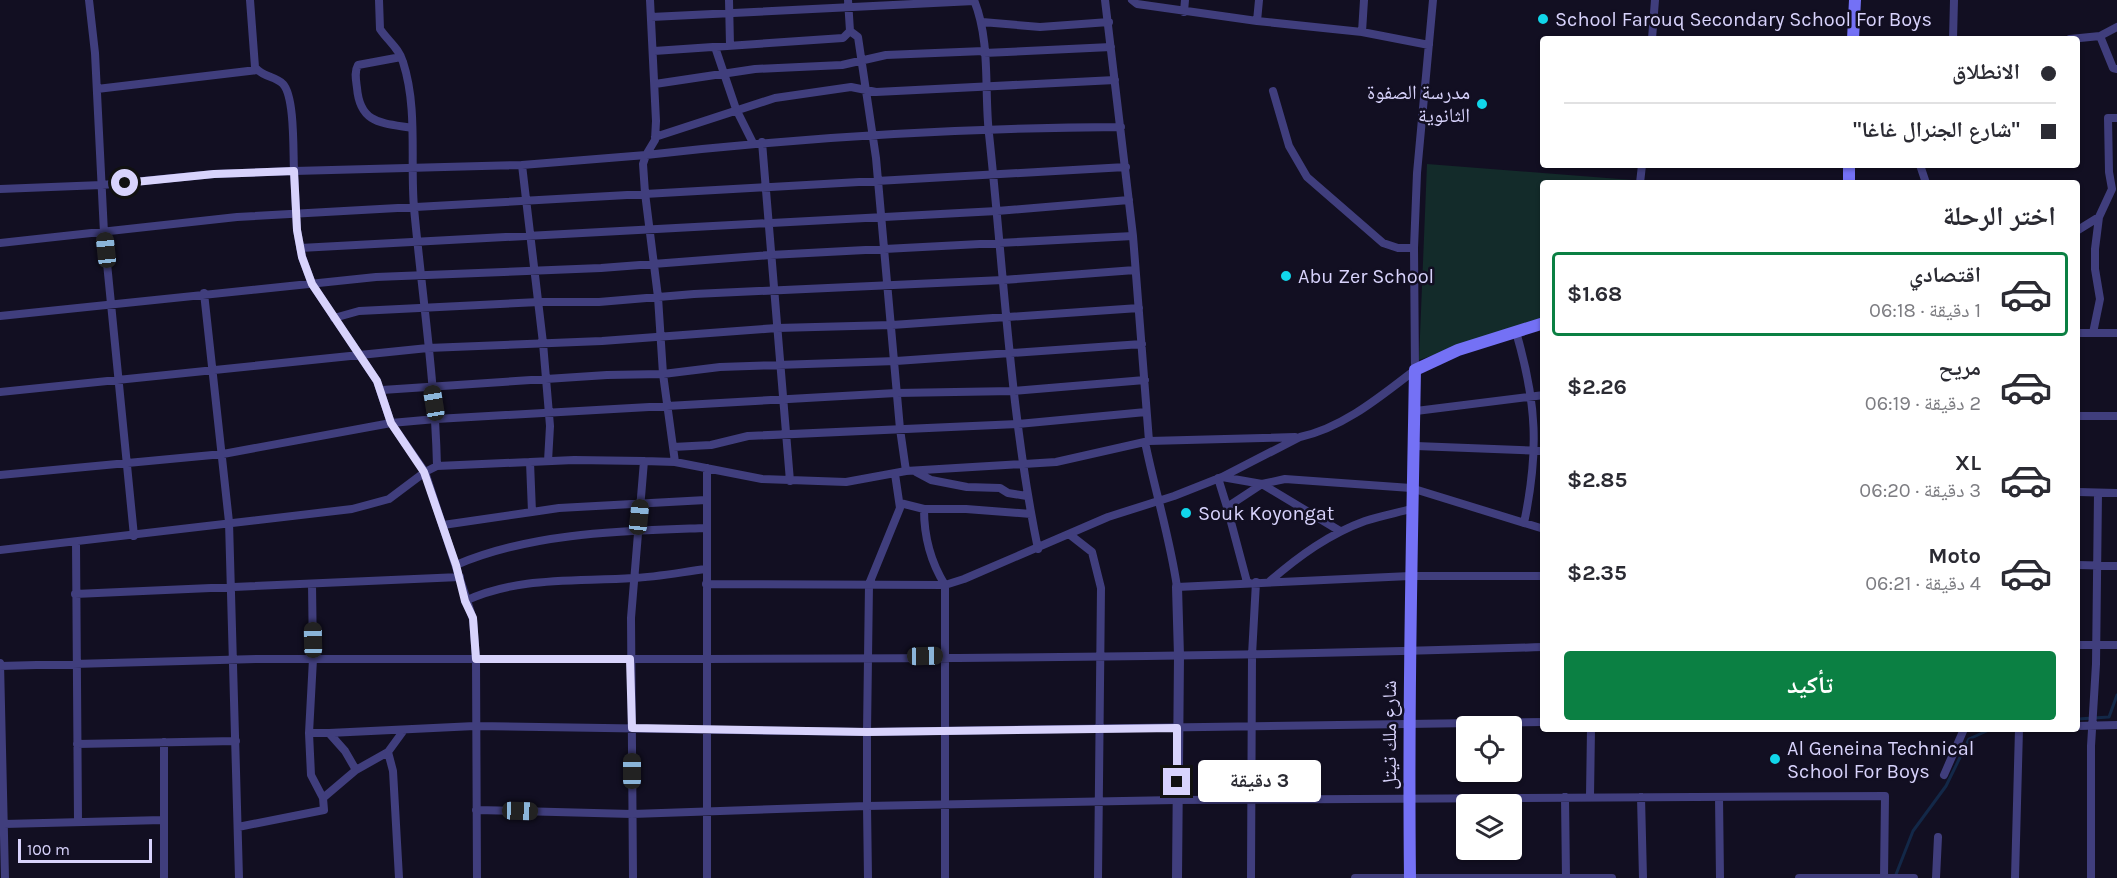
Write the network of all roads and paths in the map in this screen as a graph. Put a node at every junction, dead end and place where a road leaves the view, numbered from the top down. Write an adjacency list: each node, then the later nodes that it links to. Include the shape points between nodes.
1 (89, 0): 45 (street)
2 (250, 0): 40 (street)
3 (379, 0): 37 (street, via 380,29)
4 (650, 0): 19 (street)
5 (729, 0): 18 (street)
6 (1105, 0): 22 (street)
7 (1132, 0): 17 (street)
8 (1185, 0): 17 (street)
9 (1259, 0): 20 (street)
10 (1364, 0): 25 (street)
11 (1434, 0): 32 (street)
12 (1655, 0): 26 (street)
13 (1855, 0): 27 (main road)
14 (1954, 0): 28 (street)
15 (974, 1): 16 (street); 21 (street)
16 (848, 4): 18 (street); 24 (street)
17 (1184, 12): 20 (street)
18 (730, 13): 19 (street); 31 (street)
19 (651, 17): 35 (street)
20 (1257, 21): 25 (street)
21 (982, 22): 22 (street, via 1040,27); 36 (street)
22 (1109, 22): 34 (street)
23 (2117, 27): 29 (street)
24 (850, 31): 31 (street, via 834,39); 38 (street, via 858,37)
25 (1362, 32): 32 (street)
26 (1652, 36)
27 (1853, 36)
28 (1953, 36)
29 (2100, 36): 30 (street); 39 (street, via 2113,68)
30 (2080, 38)
31 (730, 45): 33 (street)
32 (1429, 45): 85 (street)
33 (715, 47): 35 (street); 41 (street)
34 (1111, 47): 36 (street); 42 (street)
35 (654, 51): 43 (street)
36 (984, 52): 38 (street, via 886,55); 44 (street)
37 (401, 57): 51 (street); 51 (street, via 358,65 358,102 377,121)
38 (861, 62): 41 (street); 46 (street)
39 (2117, 69)
40 (257, 70): 45 (street); 60 (street, via 286,88)
41 (723, 75): 43 (street); 48 (street)
42 (1115, 80): 44 (street); 50 (street)
43 (655, 84): 54 (street)
44 (986, 86): 46 (street); 52 (street)
45 (97, 89): 63 (street)
46 (866, 92): 48 (street, via 851,87 775,98); 53 (street)
47 (1273, 92): 85 (street, via 1288,146 1307,177 1373,237 1390,246)
48 (736, 109): 54 (street); 55 (street)
49 (2117, 118): 66 (street, via 2108,118 2109,172)
50 (1121, 127): 52 (street); 58 (street)
51 (412, 128): 59 (street)
52 (989, 131): 53 (street); 61 (street)
53 (872, 135): 55 (street); 62 (street)
54 (655, 137): 56 (street)
55 (757, 143): 56 (street); 64 (street)
56 (646, 155): 57 (street); 67 (street)
57 (522, 165): 59 (street); 68 (street)
58 (1126, 167): 61 (street); 69 (street)
59 (411, 168): 60 (street); 70 (street)
60 (294, 171): 63 (street); 72 (street)
61 (994, 176): 62 (street); 71 (street)
62 (879, 181): 64 (street); 73 (street)
63 (102, 185): 65 (street); 78 (street)
64 (765, 188): 67 (street); 75 (street)
65 (0, 189)
66 (2115, 189): 74 (street)
67 (645, 193): 68 (street); 77 (street)
68 (527, 199): 70 (street); 79 (street)
69 (1129, 200): 71 (street); 80 (street)
70 (414, 207): 72 (street); 81 (street)
71 (997, 211): 73 (street); 83 (street)
72 (295, 213): 78 (street); 84 (street)
73 (881, 216): 75 (street); 86 (street)
74 (2099, 217): 76 (street); 110 (street, via 2095,259 2100,299)
75 (766, 221): 77 (street); 87 (street)
76 (2080, 229)
77 (650, 230): 79 (street); 88 (street)
78 (104, 232): 82 (street); 99 (street)
79 (531, 235): 81 (street); 89 (street)
80 (1133, 236): 83 (street); 90 (street)
81 (417, 240): 84 (street); 91 (street)
82 (0, 243)
83 (1000, 244): 86 (street); 92 (street)
84 (300, 248): 93 (street)
85 (1414, 248): 121 (street)
86 (884, 249): 87 (street); 94 (street)
87 (770, 255): 88 (street); 95 (street)
88 (654, 263): 89 (street); 97 (street)
89 (534, 269): 91 (street); 98 (street)
90 (1135, 270): 92 (street); 100 (street)
91 (421, 274): 93 (street); 101 (street)
92 (1003, 280): 94 (street); 104 (street)
93 (312, 284): 96 (street); 103 (street)
94 (887, 285): 95 (street); 106 (street)
95 (774, 291): 97 (street); 107 (street)
96 (204, 293): 99 (street); 120 (street)
97 (658, 297): 98 (street); 112 (street)
98 (539, 302): 101 (street); 113 (street)
99 (112, 305): 102 (street); 124 (street)
100 (1139, 308): 104 (street); 114 (street)
101 (424, 309): 103 (street, via 359,311); 115 (street)
102 (0, 316)
103 (334, 318): 117 (street)
104 (1007, 318): 106 (street); 116 (street)
105 (1540, 324): 108 (main road)
106 (892, 325): 107 (street); 118 (street)
107 (777, 328): 112 (street); 119 (street)
108 (1516, 332): 121 (main road, via 1458,350); 132 (street)
109 (2080, 333): 110 (street)
110 (2093, 333): 111 (street)
111 (2117, 333)
112 (660, 335): 113 (street); 122 (street)
113 (543, 343): 115 (street); 123 (street)
114 (1142, 344): 116 (street); 125 (street)
115 (428, 348): 117 (street); 126 (street)
116 (1011, 353): 118 (street); 128 (street)
117 (357, 355): 120 (street); 127 (street)
118 (896, 361): 119 (street); 130 (street)
119 (782, 365): 122 (street); 133 (street)
120 (214, 370): 124 (street); 150 (street)
121 (1415, 370): 135 (main road, شارع ملك تيتل); 145 (street, via 1367,406)
122 (663, 374): 123 (street); 134 (street)
123 (544, 378): 126 (street); 136 (street)
124 (117, 379): 129 (street); 155 (street)
125 (1145, 380): 128 (street); 137 (street)
126 (431, 385): 127 (street); 140 (street)
127 (382, 390): 141 (street)
128 (1014, 391): 130 (street); 142 (street)
129 (0, 392)
130 (896, 393): 133 (street); 143 (street)
131 (1540, 395): 132 (street)
132 (1533, 396): 135 (street); 149 (street)
133 (784, 401): 134 (street); 144 (street)
134 (668, 408): 136 (street); 148 (street)
135 (1416, 411): 147 (main road, شارع ملك تيتل)
136 (548, 412): 140 (street); 151 (street)
137 (1146, 412): 142 (street); 146 (street)
138 (2080, 416): 139 (street)
139 (2117, 416)
140 (436, 419): 141 (street); 157 (street)
141 (391, 423): 150 (street); 160 (street)
142 (1018, 424): 143 (street); 156 (street)
143 (900, 429): 144 (street); 159 (street)
144 (787, 435): 148 (street, via 748,436 711,445); 164 (street)
145 (1300, 437): 146 (street); 163 (street)
146 (1147, 442): 156 (street, via 1077,458); 172 (street)
147 (1416, 446): 149 (street); 166 (main road, شارع ملك تيتل)
148 (673, 447): 154 (street)
149 (1539, 451): 181 (street)
150 (223, 454): 155 (street); 180 (street)
151 (548, 461): 152 (street); 153 (street)
152 (644, 461): 154 (street); 173 (street)
153 (530, 462): 157 (street); 178 (street)
154 (675, 462): 158 (street)
155 (127, 463): 162 (street); 188 (street)
156 (1022, 465): 159 (street); 170 (street)
157 (437, 466): 160 (street)
158 (707, 468): 164 (street); 171 (street)
159 (910, 471): 161 (street); 170 (street, via 931,480 1000,488)
160 (424, 472): 180 (street, via 402,492 377,503); 182 (street)
161 (895, 474): 164 (street, via 846,482); 174 (street)
162 (0, 475)
163 (1220, 477): 165 (street); 172 (street); 175 (street)
164 (790, 481)
165 (1262, 484): 166 (street, via 1285,479); 175 (street); 186 (street)
166 (1411, 488): 177 (main road, شارع ملك تيتل); 181 (street)
167 (2080, 492): 168 (street)
168 (2098, 493): 169 (street); 194 (street)
169 (2117, 493)
170 (1027, 496): 179 (street)
171 (706, 500): 173 (street); 183 (street)
172 (1156, 502): 187 (street, via 1125,510); 207 (street, via 1168,537)
173 (641, 503): 178 (street); 185 (street)
174 (900, 503): 176 (street); 205 (street)
175 (1227, 507): 202 (street)
176 (924, 509): 179 (street); 206 (street, via 928,549)
177 (1411, 509): 186 (street); 197 (main road, شارع ملك تيتل)
178 (532, 512): 182 (street)
179 (1031, 514): 190 (street)
180 (229, 522): 188 (street); 208 (street)
181 (1524, 523): 184 (street)
182 (443, 525): 192 (street)
183 (706, 528): 185 (street); 196 (street)
184 (1540, 528)
185 (638, 531): 192 (street, via 503,548); 200 (street)
186 (1340, 531): 201 (street, via 1311,548)
187 (1069, 534): 190 (street); 218 (street, via 1087,545 1095,558 1101,588)
188 (134, 536): 189 (street)
189 (75, 543): 191 (street); 209 (street)
190 (1038, 549): 206 (street)
191 (0, 550)
192 (456, 565): 199 (street)
193 (2080, 565): 194 (street)
194 (2098, 566): 195 (street); 212 (street)
195 (2117, 566)
196 (706, 569): 200 (street); 204 (street)
197 (1410, 576): 198 (street); 201 (street); 215 (main road, شارع ملك تيتل)
198 (1540, 576)
199 (460, 577): 203 (street); 210 (street)
200 (634, 578): 210 (street, via 534,583 486,591); 223 (street)
201 (1270, 581): 202 (street)
202 (1251, 582): 207 (street); 216 (street)
203 (312, 584): 208 (street); 221 (street)
204 (706, 584): 205 (street); 225 (street)
205 (869, 584): 206 (street); 220 (street)
206 (945, 585): 217 (street)
207 (1177, 587): 219 (street)
208 (230, 588): 209 (street); 224 (street)
209 (75, 594): 226 (street)
210 (465, 601): 222 (street, via 473,618)
211 (2080, 645): 212 (street)
212 (2096, 645): 213 (street); 233 (street)
213 (2117, 645)
214 (1540, 647): 215 (street)
215 (1409, 651): 216 (street); 229 (main road, شارع ملك تيتل)
216 (1252, 655): 219 (street); 234 (street)
217 (944, 656): 218 (street); 220 (street); 240 (street)
218 (1099, 656): 219 (street); 236 (street)
219 (1179, 656): 237 (street)
220 (867, 657): 225 (street); 241 (street)
221 (313, 659): 222 (street); 224 (street); 245 (street)
222 (476, 659): 223 (street); 231 (street)
223 (630, 659): 225 (street); 235 (street)
224 (234, 660): 226 (street); 248 (street)
225 (708, 660): 239 (street)
226 (75, 662): 227 (street); 250 (street)
227 (0, 665): 247 (street)
228 (1540, 722): 229 (street)
229 (1409, 725): 234 (street); 259 (main road, شارع ملك تيتل)
230 (2117, 725): 233 (street)
231 (475, 726): 235 (street); 238 (street); 265 (street)
232 (2080, 726): 233 (street)
233 (2091, 726): 296 (street)
234 (1251, 727): 237 (street); 261 (street)
235 (632, 728): 239 (street); 267 (street)
236 (1099, 728): 237 (street); 240 (street); 262 (street)
237 (1177, 728): 260 (street)
238 (404, 730): 246 (street); 251 (street)
239 (708, 730): 241 (street); 266 (street)
240 (945, 731): 241 (street); 264 (street)
241 (867, 732): 263 (street)
242 (1590, 732): 255 (street)
243 (1963, 732): 253 (street)
244 (2019, 732): 295 (street)
245 (309, 733): 246 (street); 258 (street, via 311,775)
246 (329, 733): 252 (street)
247 (1, 737): 270 (street)
248 (236, 741): 249 (street); 271 (street)
249 (164, 742): 250 (street); 268 (street)
250 (77, 744): 269 (street)
251 (387, 752): 252 (street); 276 (street, via 393,771)
252 (356, 771): 258 (street)
253 (1944, 775)
254 (1565, 796): 255 (street); 259 (street); 287 (street)
255 (1590, 796): 256 (street)
256 (1641, 796): 257 (street); 289 (street)
257 (1719, 797): 290 (street); 292 (street, via 1885,796)
258 (323, 798): 271 (street, via 324,810)
259 (1409, 798): 261 (street); 286 (main road, شارع ملك تيتل)
260 (1176, 800): 261 (street); 262 (street); 283 (street)
261 (1251, 800): 284 (street)
262 (1100, 801): 264 (street); 282 (street)
263 (867, 806): 264 (street); 266 (street); 280 (street)
264 (945, 806): 281 (street)
265 (476, 810): 267 (street); 277 (street)
266 (706, 811): 267 (street); 279 (street)
267 (632, 814): 278 (street)
268 (163, 820): 269 (street); 274 (street)
269 (78, 822): 270 (street)
270 (4, 824): 273 (street)
271 (238, 827): 275 (street)
272 (1938, 837): 294 (street)
273 (4, 878)
274 (164, 878)
275 (239, 878)
276 (399, 878)
277 (477, 878)
278 (633, 878)
279 (707, 878)
280 (868, 878)
281 (945, 878)
282 (1098, 878)
283 (1177, 878)
284 (1251, 878)
285 (1355, 878): 286 (street)
286 (1410, 878): 287 (street)
287 (1566, 878): 288 (street)
288 (1612, 878)
289 (1643, 878)
290 (1720, 878)
291 (1799, 878): 292 (street)
292 (1884, 878): 293 (street)
293 (1914, 878)
294 (1936, 878)
295 (2015, 878)
296 (2091, 878)

